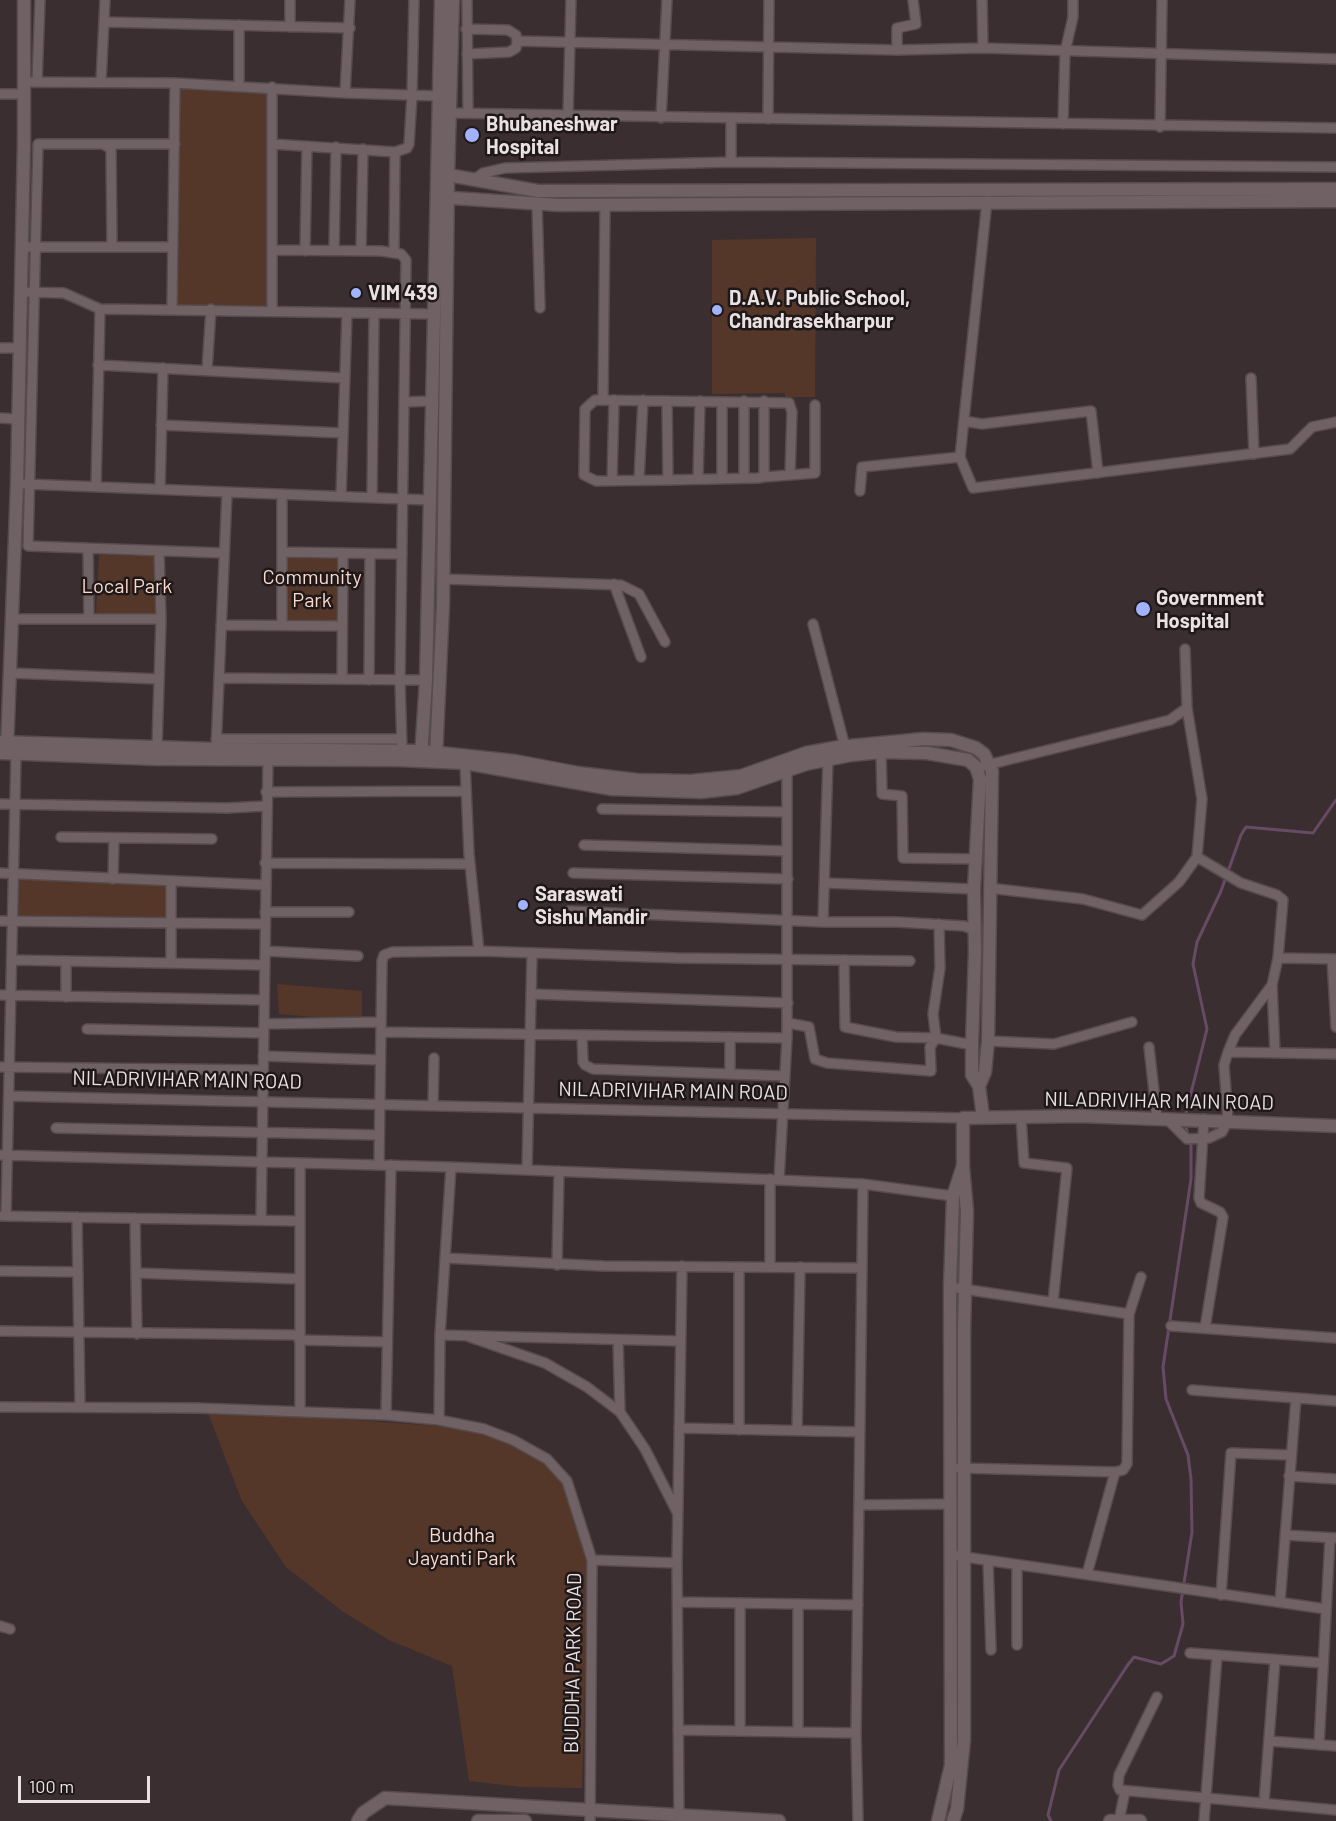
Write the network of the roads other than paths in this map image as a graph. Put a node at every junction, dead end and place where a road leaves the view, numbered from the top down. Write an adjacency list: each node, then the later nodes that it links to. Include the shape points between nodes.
1 (24, 0): 35 (street)
2 (40, 0): 35 (street)
3 (105, 0): 17 (street)
4 (290, 0): 19 (street)
5 (350, 0): 20 (street)
6 (414, 0): 39 (street)
7 (441, 0): 40 (street)
8 (453, 0): 42 (street)
9 (467, 0): 21 (street)
10 (571, 0): 23 (street)
11 (667, 0): 24 (street)
12 (768, 0): 26 (street)
13 (913, 0): 27 (street, via 916,24 897,28)
14 (982, 0): 25 (street)
15 (1073, 0): 28 (street)
16 (1162, 0): 30 (street)
17 (104, 22): 18 (street); 32 (street)
18 (238, 25): 19 (street); 34 (street)
19 (290, 27): 20 (street)
20 (350, 28): 37 (street)
21 (466, 29): 22 (street, via 508,30 516,35); 29 (street)
22 (517, 41): 23 (street); 29 (street, via 516,48 509,52)
23 (570, 42): 24 (street); 43 (street)
24 (667, 44): 26 (street); 44 (street)
25 (982, 48): 27 (street); 28 (street)
26 (770, 49): 27 (street); 46 (street)
27 (897, 50)
28 (1065, 52): 30 (street); 47 (street)
29 (466, 54): 41 (street)
30 (1161, 54): 31 (street); 48 (street)
31 (1336, 60)
32 (100, 82): 33 (street); 35 (street)
33 (175, 83): 34 (street); 51 (street)
34 (240, 85): 36 (street)
35 (29, 86): 38 (street); 67 (street)
36 (272, 87): 37 (street); 52 (street)
37 (345, 93): 39 (street)
38 (0, 94)
39 (412, 96): 40 (street); 56 (street, via 409,144)
40 (440, 96): 59 (street)
41 (468, 112): 42 (street); 43 (street)
42 (450, 113): 59 (street)
43 (568, 116): 44 (street)
44 (661, 118): 45 (street)
45 (731, 119): 46 (street); 57 (street)
46 (768, 119): 47 (street)
47 (1063, 124): 48 (street)
48 (1160, 127): 49 (street)
49 (1336, 128)
50 (103, 144): 51 (street); 68 (street, via 38,144); 69 (street, via 111,149 112,157)
51 (175, 144): 70 (street)
52 (272, 144): 53 (street); 71 (street)
53 (307, 146): 54 (street); 72 (street)
54 (336, 147): 55 (street); 73 (street)
55 (363, 149): 56 (street); 74 (street)
56 (395, 152): 75 (street)
57 (731, 162): 58 (street); 60 (street, via 504,168)
58 (1336, 167)
59 (443, 173): 60 (street); 62 (street)
60 (475, 179): 61 (street, via 538,190 603,192)
61 (1336, 189)
62 (442, 197): 65 (street); 85 (street); 88 (street)
63 (987, 201): 64 (street); 66 (street); 109 (street)
64 (1336, 201)
65 (537, 204): 66 (street); 79 (street)
66 (605, 205): 96 (street)
67 (21, 247): 68 (street); 76 (street)
68 (37, 247): 69 (street); 77 (street)
69 (112, 247): 70 (street)
70 (173, 247): 78 (street)
71 (273, 250): 72 (street); 82 (street)
72 (305, 251): 73 (street)
73 (334, 251): 74 (street)
74 (361, 251): 75 (street)
75 (394, 252): 86 (street, via 405,260)
76 (20, 292): 77 (street); 90 (street)
77 (36, 293): 80 (street, via 64,293); 124 (street)
78 (172, 308): 80 (street); 81 (street)
79 (540, 308)
80 (100, 309): 91 (street)
81 (211, 309): 82 (street); 93 (street)
82 (272, 311): 83 (street)
83 (347, 313): 84 (street); 94 (street)
84 (374, 314): 86 (street); 131 (street)
85 (434, 314): 86 (street); 87 (street)
86 (407, 315): 102 (street)
87 (433, 342): 88 (street); 99 (street)
88 (446, 342): 141 (street)
89 (0, 348): 90 (street)
90 (18, 348): 108 (street)
91 (98, 365): 92 (street); 125 (street)
92 (163, 368): 93 (street); 111 (street)
93 (207, 370): 94 (street)
94 (345, 378): 112 (street)
95 (1251, 378): 113 (street)
96 (603, 400): 97 (street); 121 (street, via 595,400 585,409 582,468 587,478)
97 (614, 400): 98 (street); 121 (street)
98 (643, 400): 100 (street); 122 (street)
99 (431, 401): 102 (street); 133 (street)
100 (667, 401): 103 (street); 123 (street)
101 (764, 401): 105 (street); 116 (street, via 784,401 791,406); 117 (street)
102 (405, 402): 132 (street)
103 (699, 402): 104 (street); 118 (street)
104 (722, 402): 105 (street); 119 (street)
105 (744, 402): 120 (street)
106 (815, 405): 116 (street, via 815,473)
107 (0, 418): 108 (street)
108 (17, 419): 124 (street)
109 (964, 421): 114 (street); 115 (street, via 982,424 1090,411)
110 (1336, 422): 113 (street, via 1312,427 1290,449)
111 (161, 425): 112 (street); 126 (street)
112 (343, 433): 130 (street)
113 (1254, 454): 115 (street)
114 (960, 458): 115 (street, via 973,488); 127 (street, via 862,467)
115 (1098, 473)
116 (790, 475): 117 (street)
117 (764, 477): 120 (street)
118 (698, 478): 119 (street); 123 (street)
119 (722, 478): 120 (street)
120 (744, 478)
121 (612, 480): 122 (street)
122 (639, 480): 123 (street)
123 (669, 480)
124 (23, 484): 125 (street); 134 (street, via 28,546); 143 (street)
125 (96, 487): 126 (street)
126 (160, 489): 128 (street)
127 (861, 491)
128 (227, 492): 129 (street); 137 (street)
129 (282, 494): 130 (street); 136 (street)
130 (341, 496): 131 (street)
131 (372, 497): 132 (street)
132 (404, 499): 133 (street); 140 (street)
133 (429, 500): 159 (street)
134 (88, 549): 135 (street); 144 (street)
135 (159, 551): 137 (street); 145 (street)
136 (282, 552): 138 (street); 148 (street)
137 (223, 553): 147 (street)
138 (343, 553): 139 (street); 149 (street)
139 (370, 554): 140 (street); 158 (street)
140 (402, 554): 160 (street)
141 (443, 579): 142 (street); 170 (street)
142 (614, 584): 150 (street, via 639,594); 152 (street)
143 (11, 619): 144 (street); 153 (street)
144 (89, 619): 145 (street)
145 (161, 619): 156 (street)
146 (813, 624): 165 (street)
147 (221, 625): 148 (street); 155 (street)
148 (282, 625): 149 (street)
149 (342, 626): 157 (street)
150 (664, 642)
151 (1185, 649): 161 (street)
152 (640, 657)
153 (5, 658): 154 (street)
154 (9, 673): 156 (street); 166 (street)
155 (219, 678): 157 (street); 162 (street)
156 (159, 679): 164 (street)
157 (342, 679): 158 (street)
158 (369, 680): 160 (street)
159 (426, 680): 160 (street); 169 (street)
160 (400, 681): 163 (street)
161 (1187, 708): 174 (street, via 1170,720); 189 (street, via 1202,799)
162 (216, 744): 163 (street); 164 (street); 168 (street)
163 (402, 744): 168 (street); 169 (street)
164 (157, 747): 166 (street)
165 (845, 747): 170 (street, via 806,753 741,776 691,781 638,780); 174 (street, via 951,740 976,748)
166 (6, 749): 168 (street); 180 (street)
167 (881, 752): 171 (street); 175 (street, via 951,755 968,760); 190 (street, via 882,794 902,796 903,858)
168 (240, 755): 172 (street)
169 (422, 756): 170 (street); 172 (street)
170 (436, 757): 173 (street)
171 (828, 759): 176 (street); 199 (street)
172 (268, 760): 178 (street)
173 (465, 764): 176 (street, via 612,789 667,792 737,788); 177 (street)
174 (990, 764): 175 (street); 201 (street)
175 (976, 768): 190 (street, via 980,779)
176 (787, 771): 183 (street)
177 (466, 791): 178 (street); 192 (street)
178 (266, 792): 181 (street)
179 (0, 804): 180 (street)
180 (16, 804): 181 (street); 195 (street)
181 (266, 806): 191 (street)
182 (602, 809): 183 (street)
183 (787, 812): 188 (street)
184 (61, 837): 185 (street)
185 (114, 838): 186 (street); 196 (street)
186 (212, 839)
187 (584, 845): 188 (street)
188 (787, 851): 197 (street)
189 (1197, 857): 201 (street, via 1179,882 1142,915 1083,899); 218 (street, via 1283,900)
190 (977, 859): 202 (street)
191 (266, 862): 192 (street); 200 (street)
192 (470, 864): 215 (street)
193 (0, 873): 195 (street)
194 (573, 873): 197 (street)
195 (15, 874): 196 (street); 208 (street)
196 (113, 879): 198 (street)
197 (788, 879): 206 (street)
198 (171, 881): 200 (street); 209 (street)
199 (825, 883): 202 (street); 210 (street)
200 (265, 885): 204 (street)
201 (989, 888): 245 (street)
202 (974, 889): 213 (street)
203 (569, 911): 206 (street)
204 (265, 912): 205 (street); 211 (street)
205 (349, 912)
206 (788, 919): 210 (street); 219 (street)
207 (0, 921): 208 (street)
208 (14, 922): 209 (street); 221 (street)
209 (171, 922): 211 (street); 225 (street)
210 (823, 922): 212 (street)
211 (265, 924): 214 (street)
212 (939, 924): 213 (street); 244 (street, via 940,968 933,1014)
213 (975, 930): 246 (street)
214 (265, 951): 217 (street); 226 (street)
215 (478, 951): 216 (street); 236 (street, via 384,955)
216 (532, 954): 219 (street); 228 (street)
217 (358, 956)
218 (1278, 958): 220 (street); 227 (street)
219 (788, 959): 222 (street); 233 (street)
220 (1334, 959): 237 (street)
221 (13, 960): 223 (street); 230 (street)
222 (844, 960): 224 (street); 244 (street, via 845,1027 896,1037)
223 (66, 961): 225 (street); 231 (street)
224 (910, 961)
225 (171, 963): 226 (street)
226 (264, 965): 232 (street)
227 (1272, 985): 248 (street, via 1235,1035); 249 (street)
228 (531, 994): 233 (street); 240 (street)
229 (0, 995): 230 (street)
230 (12, 995): 231 (street); 254 (street)
231 (66, 997): 232 (street)
232 (264, 1000): 238 (street)
233 (788, 1003): 235 (street)
234 (1132, 1022): 245 (street, via 1054,1044)
235 (788, 1023): 243 (street); 244 (street, via 809,1027 815,1059 826,1063 932,1071 930,1047)
236 (382, 1027): 238 (street); 240 (street); 253 (street)
237 (1336, 1027)
238 (264, 1028): 239 (street); 251 (street)
239 (87, 1029)
240 (530, 1034): 241 (street); 263 (street)
241 (582, 1035): 242 (street); 256 (street, via 583,1062 593,1069)
242 (730, 1037): 243 (street); 256 (street)
243 (788, 1038): 257 (street)
244 (936, 1038): 246 (street)
245 (988, 1041): 258 (street, via 985,1072)
246 (972, 1045): 258 (street, via 972,1075)
247 (1149, 1047): 269 (street)
248 (1228, 1052): 249 (street); 271 (street, via 1224,1065)
249 (1275, 1052): 250 (street)
250 (1336, 1054)
251 (264, 1056): 253 (street); 255 (street)
252 (435, 1058): 262 (street)
253 (380, 1060): 261 (street)
254 (5, 1067): 255 (street); 259 (street)
255 (263, 1070): 260 (street)
256 (730, 1074): 257 (street)
257 (785, 1076): 264 (street)
258 (979, 1086): 266 (street)
259 (9, 1096): 260 (street, NILADRIVIHAR MAIN ROAD); 265 (street)
260 (263, 1100): 261 (street, NILADRIVIHAR MAIN ROAD); 274 (street)
261 (380, 1103): 262 (street, NILADRIVIHAR MAIN ROAD); 275 (street)
262 (433, 1105): 263 (street, NILADRIVIHAR MAIN ROAD)
263 (528, 1107): 264 (street, NILADRIVIHAR MAIN ROAD); 284 (street)
264 (783, 1113): 268 (street, NILADRIVIHAR MAIN ROAD); 286 (street)
265 (4, 1117): 277 (street)
266 (983, 1117): 267 (street, NILADRIVIHAR MAIN ROAD); 268 (street, NILADRIVIHAR MAIN ROAD)
267 (1021, 1117): 269 (street, NILADRIVIHAR MAIN ROAD); 308 (street, via 1024,1163 1067,1168)
268 (963, 1118): 282 (street)
269 (1167, 1118): 270 (street, NILADRIVIHAR MAIN ROAD); 276 (street, via 1186,1139)
270 (1201, 1119): 271 (street, NILADRIVIHAR MAIN ROAD); 276 (street)
271 (1228, 1120): 272 (street, NILADRIVIHAR MAIN ROAD); 276 (street, via 1222,1132)
272 (1336, 1126)
273 (56, 1128): 274 (street)
274 (262, 1133): 275 (street); 278 (street)
275 (379, 1135): 280 (street)
276 (1202, 1139): 311 (street, via 1198,1198 1223,1217)
277 (4, 1155): 278 (street); 289 (street)
278 (261, 1162): 279 (street); 292 (street)
279 (300, 1163): 280 (street); 293 (street)
280 (379, 1165): 281 (street)
281 (391, 1165): 283 (street); 321 (street)
282 (963, 1166): 288 (street); 307 (street, via 967,1201)
283 (451, 1167): 284 (street); 294 (street)
284 (527, 1170): 285 (street)
285 (559, 1171): 286 (street); 295 (street)
286 (775, 1179): 287 (street); 298 (street)
287 (863, 1184): 288 (street); 300 (street)
288 (953, 1196): 306 (street)
289 (3, 1216): 290 (street)
290 (77, 1217): 291 (street); 302 (street)
291 (135, 1218): 292 (street); 303 (street)
292 (261, 1220): 293 (street)
293 (299, 1221): 305 (street)
294 (445, 1258): 295 (street); 315 (street)
295 (557, 1265): 296 (street)
296 (682, 1266): 297 (street); 320 (street)
297 (739, 1267): 298 (street); 332 (street)
298 (770, 1267): 299 (street)
299 (800, 1267): 300 (street); 333 (street)
300 (862, 1268): 334 (street)
301 (0, 1271): 302 (street)
302 (78, 1272): 313 (street)
303 (136, 1273): 305 (street); 314 (street)
304 (1141, 1277): 309 (street)
305 (299, 1279): 317 (street)
306 (950, 1287): 307 (street); 336 (street)
307 (965, 1290): 308 (street); 336 (street)
308 (1053, 1302): 309 (street)
309 (1129, 1314): 337 (street, via 1126,1464 1123,1470)
310 (1172, 1326): 311 (street)
311 (1205, 1329): 318 (street)
312 (0, 1331): 313 (street)
313 (79, 1334): 314 (street); 326 (street)
314 (137, 1334): 317 (street)
315 (440, 1335): 316 (street); 330 (street)
316 (467, 1336): 319 (street); 328 (street, via 545,1363)
317 (299, 1337): 321 (street); 327 (street)
318 (1336, 1338)
319 (618, 1340): 320 (street); 328 (street)
320 (680, 1341): 331 (street)
321 (387, 1342): 329 (street)
322 (1192, 1390): 323 (street)
323 (1296, 1398): 324 (street); 335 (street)
324 (1336, 1401)
325 (0, 1407): 326 (street, BUDDHA PARK ROAD)
326 (80, 1407): 327 (street, BUDDHA PARK ROAD)
327 (300, 1412): 329 (street, BUDDHA PARK ROAD)
328 (620, 1412): 342 (street, via 645,1449)
329 (386, 1415): 330 (street, BUDDHA PARK ROAD)
330 (439, 1420): 346 (street, BUDDHA PARK ROAD, via 484,1429 513,1440 557,1467 567,1481)
331 (679, 1428): 332 (street); 342 (street)
332 (739, 1430): 333 (street)
333 (797, 1431): 334 (street)
334 (860, 1432): 341 (street)
335 (1290, 1455): 338 (street); 351 (street, via 1231,1453)
336 (958, 1468): 337 (street); 340 (street); 345 (street)
337 (1115, 1472): 350 (street)
338 (1289, 1476): 339 (street); 343 (street)
339 (1336, 1478)
340 (952, 1504): 341 (street); 345 (street)
341 (859, 1505): 356 (street)
342 (679, 1515): 348 (street)
343 (1284, 1535): 344 (street); 353 (street)
344 (1333, 1538): 357 (street)
345 (957, 1556): 347 (street); 386 (street, via 951,1765); 387 (street, via 964,1740)
346 (592, 1560): 348 (street); 377 (street, BUDDHA PARK ROAD)
347 (988, 1561): 349 (street); 359 (street)
348 (677, 1563): 352 (street)
349 (1017, 1565): 350 (street); 358 (street)
350 (1088, 1574): 351 (street)
351 (1221, 1595): 353 (street)
352 (678, 1602): 354 (street); 365 (street)
353 (1280, 1602): 357 (street)
354 (740, 1603): 355 (street); 366 (street)
355 (798, 1604): 356 (street); 367 (street)
356 (858, 1605): 368 (street)
357 (1326, 1609): 363 (street)
358 (1017, 1646)
359 (991, 1650)
360 (1190, 1653): 361 (street)
361 (1217, 1656): 362 (street); 373 (street)
362 (1275, 1660): 363 (street); 369 (street)
363 (1323, 1663): 370 (street)
364 (1157, 1698): 372 (street, via 1117,1780 1120,1790)
365 (678, 1730): 366 (street); 378 (street)
366 (740, 1731): 367 (street)
367 (798, 1732): 368 (street)
368 (856, 1733): 385 (street)
369 (1269, 1741): 370 (street); 374 (street)
370 (1319, 1745): 371 (street)
371 (1336, 1746)
372 (1125, 1791): 373 (street); 389 (street)
373 (1206, 1799): 374 (street); 391 (street)
374 (1264, 1803): 376 (street)
375 (524, 1808): 377 (street); 380 (street, via 385,1798); 382 (street)
376 (1336, 1810)
377 (590, 1816): 378 (street)
378 (679, 1817): 383 (street)
379 (501, 1820): 381 (street); 382 (street)
380 (358, 1821)
381 (478, 1821)
382 (525, 1821)
383 (732, 1821): 384 (street)
384 (779, 1821)
385 (858, 1821)
386 (938, 1821)
387 (953, 1821)
388 (1110, 1821): 389 (street)
389 (1119, 1821): 390 (street)
390 (1140, 1821)
391 (1204, 1821)

